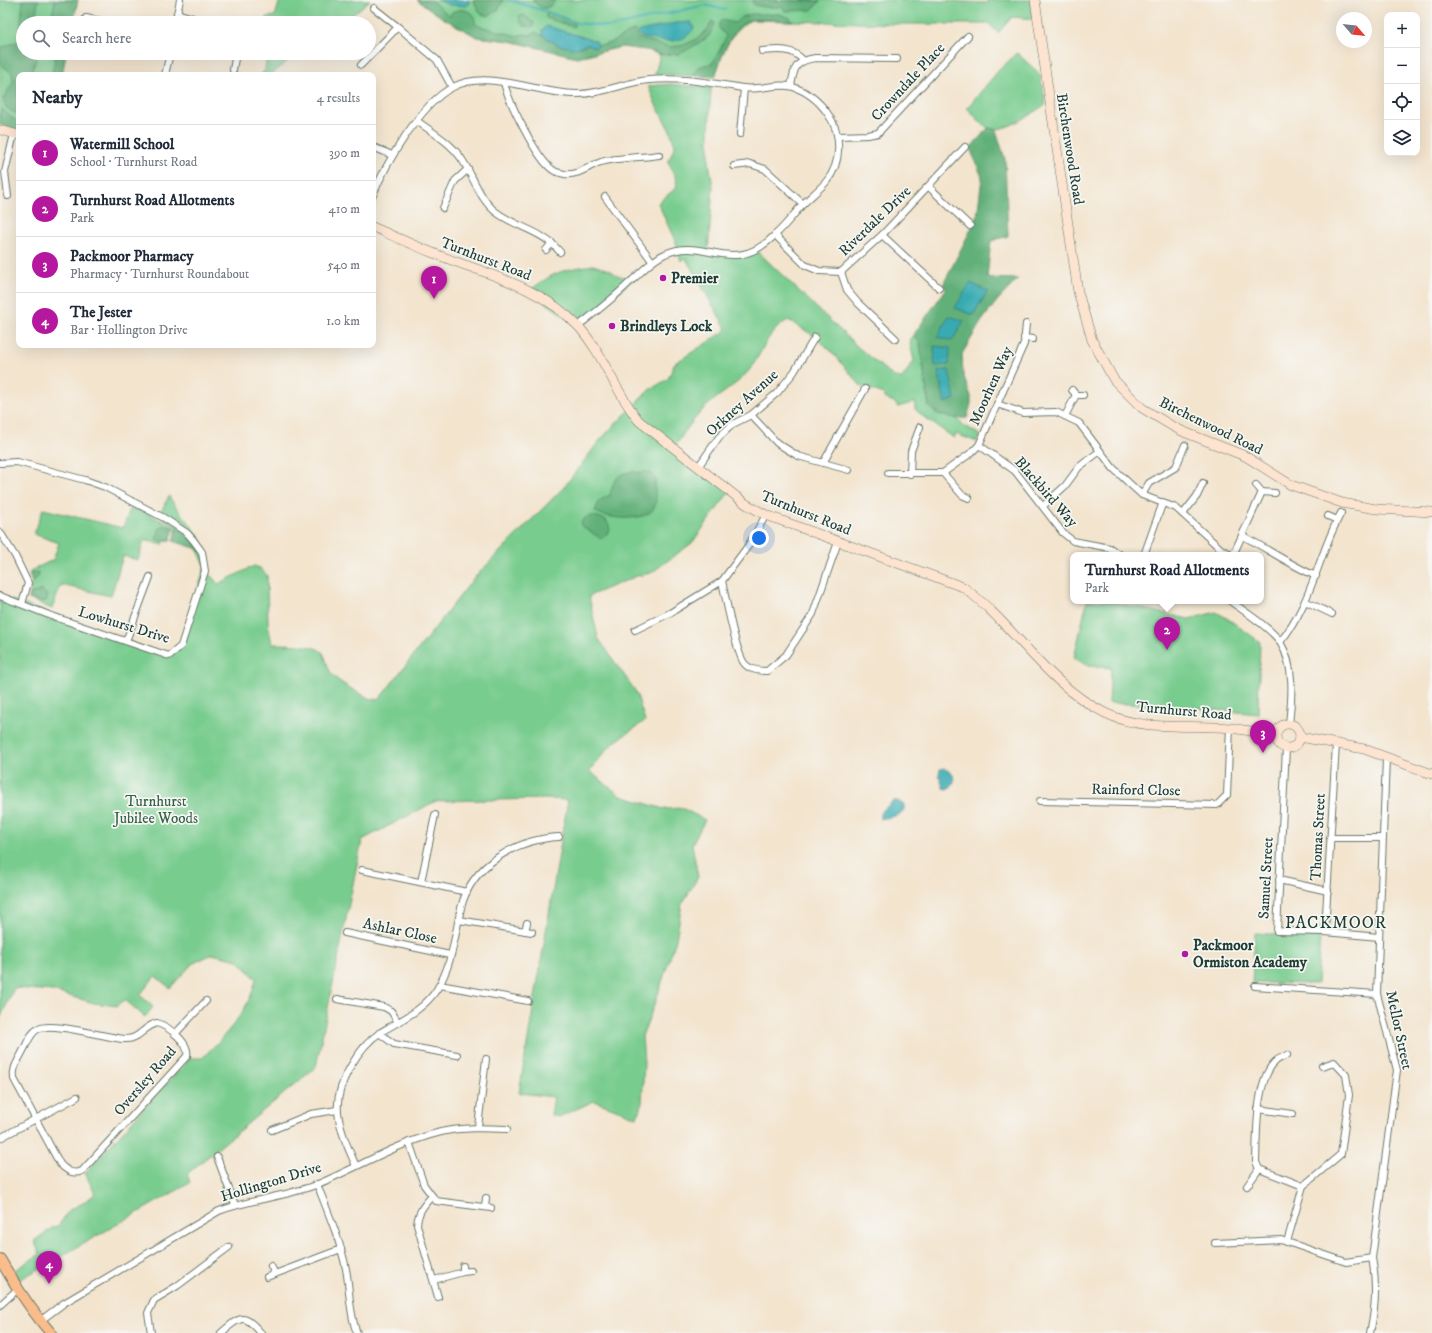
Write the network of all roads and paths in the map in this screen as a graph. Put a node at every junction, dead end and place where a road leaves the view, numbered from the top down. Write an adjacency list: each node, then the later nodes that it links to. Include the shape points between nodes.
1 (180, 0): 4 (street)
2 (1035, 0): 83 (street, Birchenwood Road, via 1078,292 1092,340 1114,380 1142,408 1172,426 1245,456 1291,485 1342,503 1376,509)
3 (374, 8): 7 (street)
4 (177, 13): 5 (street); 6 (street)
5 (176, 16)
6 (187, 16)
7 (398, 27): 9 (street); 21 (street, via 437,60)
8 (968, 36): 27 (street, Crowndale Place, via 878,133 868,136)
9 (376, 50)
10 (762, 51): 15 (street, via 785,49)
11 (897, 59): 15 (street)
12 (168, 60): 18 (street)
13 (235, 60): 17 (street)
14 (366, 60): 16 (street)
15 (803, 60): 20 (street, via 796,67)
16 (361, 65)
17 (233, 70)
18 (166, 72)
19 (504, 83): 21 (street, via 490,80); 22 (street, via 577,94 654,80 675,79); 32 (street, via 508,98 533,144 545,163 553,170 564,174 578,173 601,162)
20 (791, 86): 22 (street); 27 (street, via 820,103 833,121)
21 (452, 87): 23 (street)
22 (744, 88): 25 (street)
23 (417, 121): 31 (street); 34 (street, via 451,146)
24 (0, 130): 26 (street)
25 (740, 134)
26 (16, 135)
27 (839, 136): 39 (street, via 837,161 833,171 827,181)
28 (16, 138): 37 (street, via 5,172)
29 (965, 147): 35 (street, Riverdale Drive)
30 (376, 148): 31 (street)
31 (392, 155): 36 (street)
32 (659, 156)
33 (734, 166): 39 (street, via 750,164 765,169)
34 (468, 169): 40 (street, via 455,181); 45 (street, via 486,202 496,211 516,224 543,235)
35 (929, 187): 41 (street); 44 (street, Riverdale Drive)
36 (376, 189)
37 (8, 196)
38 (605, 197): 48 (street)
39 (804, 204): 43 (street)
40 (443, 208)
41 (970, 226)
42 (376, 228): 52 (street, Turnhurst Road, via 409,244 516,284 551,304)
43 (775, 235): 48 (street, via 759,249 745,254 726,255 681,250); 49 (street, Riverdale Drive, via 805,265 818,271)
44 (882, 235): 49 (street, Riverdale Drive); 50 (street)
45 (552, 243): 46 (street); 47 (street)
46 (546, 250)
47 (560, 252)
48 (652, 261): 52 (street)
49 (841, 272): 55 (street, via 847,290)
50 (939, 288)
51 (1026, 324): 54 (street, Moorhen Way)
52 (578, 326): 68 (street, Turnhurst Road, via 597,350 625,404 638,421)
53 (815, 337): 60 (street, Orkney Avenue, via 794,372 777,392)
54 (1024, 338): 56 (street, Moorhen Way); 59 (street, Moorhen Way, via 1024,344)
55 (896, 339)
56 (1033, 339)
57 (865, 389): 67 (street)
58 (1083, 395): 61 (street, via 1074,393)
59 (997, 404): 61 (street, via 1023,413 1051,411); 63 (street, Moorhen Way)
60 (751, 415): 67 (street, via 777,443 798,456); 68 (street, Orkney Avenue, via 733,424 719,437)
61 (1065, 416): 65 (street, via 1079,423)
62 (920, 427): 72 (street, via 911,451)
63 (979, 445): 70 (street, via 972,453); 82 (street, Blackbird Way, via 1015,471)
64 (1185, 445): 78 (street, via 1176,467 1149,483)
65 (1100, 451): 78 (street, via 1113,468); 82 (street, via 1079,467 1065,486)
66 (0, 463): 105 (street, Lowhurst Drive, via 17,462 104,487 187,533 202,552 205,571 181,646 169,656)
67 (823, 463): 69 (street)
68 (698, 467): 86 (street, Turnhurst Road, via 746,504)
69 (849, 470)
70 (943, 472): 72 (street); 77 (street)
71 (888, 473): 72 (street)
72 (910, 474)
73 (1202, 483): 85 (street, via 1198,496)
74 (1256, 485): 75 (street)
75 (1262, 492): 76 (street); 90 (street)
76 (1275, 493)
77 (962, 495): 79 (street); 80 (street)
78 (1142, 495): 81 (street)
79 (969, 498)
80 (958, 502)
81 (1163, 502): 85 (street); 93 (street)
82 (1043, 506): 92 (street, Blackbird Way, via 1063,533 1073,541 1110,548)
83 (1432, 512)
84 (1341, 513): 88 (street)
85 (1184, 514): 94 (street, via 1217,546)
86 (766, 515): 91 (street, Turnhurst Road); 98 (street)
87 (1328, 516): 88 (street)
88 (1337, 520): 96 (street)
89 (0, 532): 101 (street, via 16,556 28,583)
90 (1243, 536): 95 (street); 96 (street, via 1271,551 1288,564)
91 (838, 542): 98 (street, via 813,614 786,655 767,670 753,669 744,662 735,638); 108 (street, Turnhurst Road, via 963,586 980,599 1039,663 1074,694 1106,713 1142,725)
92 (1116, 552)
93 (1145, 552)
94 (1228, 552)
95 (1235, 552)
96 (1316, 576): 100 (street)
97 (150, 577): 105 (street)
98 (722, 582): 104 (street, via 670,613)
99 (0, 596): 101 (street, Lowhurst Drive)
100 (1305, 601): 103 (street); 106 (street, via 1293,626)
101 (22, 604): 105 (street, Lowhurst Drive)
102 (1234, 604): 106 (street)
103 (1332, 614)
104 (635, 630)
105 (126, 641)
106 (1280, 642): 107 (street, via 1290,668 1292,696)
107 (1289, 724): 109 (street, via 1279,728); 110 (street, via 1298,728)
108 (1230, 728): 109 (street, Turnhurst Road); 115 (street, Rainford Close, via 1227,796 1217,805)
109 (1276, 735): 112 (street, via 1277,742)
110 (1300, 737): 111 (street); 112 (street, via 1296,744)
111 (1336, 744): 113 (street, via 1364,749); 120 (street, Thomas Street)
112 (1286, 748): 123 (street, Samuel Street)
113 (1386, 758): 114 (street); 121 (street, Mellor Street)
114 (1432, 774)
115 (1040, 801)
116 (435, 815): 117 (street)
117 (432, 825): 118 (street); 124 (street)
118 (440, 827)
119 (559, 837): 126 (street, via 532,840 501,855 488,864)
120 (1330, 838): 121 (street); 125 (street, Thomas Street)
121 (1382, 838): 133 (street, Mellor Street)
122 (362, 870): 124 (street)
123 (1279, 880): 125 (street); 132 (street, Samuel Street, via 1277,931)
124 (421, 882): 126 (street)
125 (1328, 891): 132 (street, Thomas Street)
126 (466, 892): 127 (street)
127 (459, 920): 129 (street); 134 (street)
128 (527, 923): 129 (street)
129 (525, 931): 130 (street)
130 (532, 932)
131 (345, 933): 134 (street, Ashlar Close)
132 (1329, 934): 133 (street, Samuel Street)
133 (1379, 937): 137 (street, Mellor Street)
134 (450, 955): 135 (street)
135 (440, 985): 140 (street); 141 (street, via 426,1005)
136 (1255, 986): 137 (street)
137 (1377, 994): 171 (street, Mellor Street, via 1397,1070)
138 (337, 999): 141 (street, via 349,1005 384,1007 391,1011)
139 (206, 1001): 143 (street)
140 (528, 1001)
141 (398, 1022): 142 (street)
142 (380, 1033): 144 (street, via 394,1044 444,1056); 150 (street, via 362,1049 353,1062 342,1084)
143 (175, 1034): 152 (street, Oversley Road, via 157,1023 139,1035 125,1039 51,1026 39,1028 33,1033 13,1070 14,1079); 152 (street, Oversley Road, via 187,1048 187,1056 82,1171 71,1172 60,1164)
144 (457, 1055)
145 (1287, 1055): 149 (street, via 1276,1061 1266,1078)
146 (486, 1059): 153 (street)
147 (1322, 1066): 163 (street, via 1334,1062 1346,1075 1350,1094 1347,1122 1341,1154)
148 (78, 1096): 152 (street)
149 (1258, 1109): 151 (street); 160 (street, via 1256,1162)
150 (337, 1110): 155 (street, via 311,1114); 159 (street, via 341,1129)
151 (1292, 1114)
152 (36, 1120): 156 (street)
153 (478, 1127): 154 (street, Hollington Drive); 157 (street, Hollington Drive, via 441,1132)
154 (507, 1129)
155 (272, 1130)
156 (0, 1138)
157 (409, 1142): 159 (street, Hollington Drive); 164 (street, via 424,1185)
158 (217, 1157): 166 (street)
159 (356, 1166): 161 (street, Hollington Drive)
160 (1259, 1169): 162 (street); 163 (street)
161 (317, 1184): 166 (street, Hollington Drive); 170 (street)
162 (1247, 1186)
163 (1303, 1186): 167 (street)
164 (432, 1196): 165 (street, via 442,1203 488,1208); 177 (street, via 422,1207 417,1225)
165 (486, 1198)
166 (235, 1205): 181 (street, Hollington Drive, via 204,1218 64,1302)
167 (1287, 1242): 168 (street, via 1281,1240); 171 (street, via 1346,1262)
168 (1215, 1243)
169 (229, 1248): 183 (street, via 154,1300 148,1312)
170 (341, 1249): 175 (street); 186 (street, via 351,1296 353,1323)
171 (1372, 1258): 187 (street, Mellor Street, via 1376,1278 1375,1310)
172 (0, 1259): 178 (main road)
173 (271, 1266): 175 (street)
174 (471, 1271): 177 (street, via 463,1269)
175 (275, 1274): 176 (street)
176 (267, 1277)
177 (434, 1280): 179 (street)
178 (18, 1289): 180 (street); 181 (main road)
179 (438, 1297)
180 (0, 1305)
181 (40, 1321): 182 (main road)
182 (50, 1333)
183 (151, 1333)
184 (221, 1333): 185 (street, via 239,1318 245,1318 251,1321)
185 (260, 1333)
186 (357, 1333)
187 (1370, 1333)

